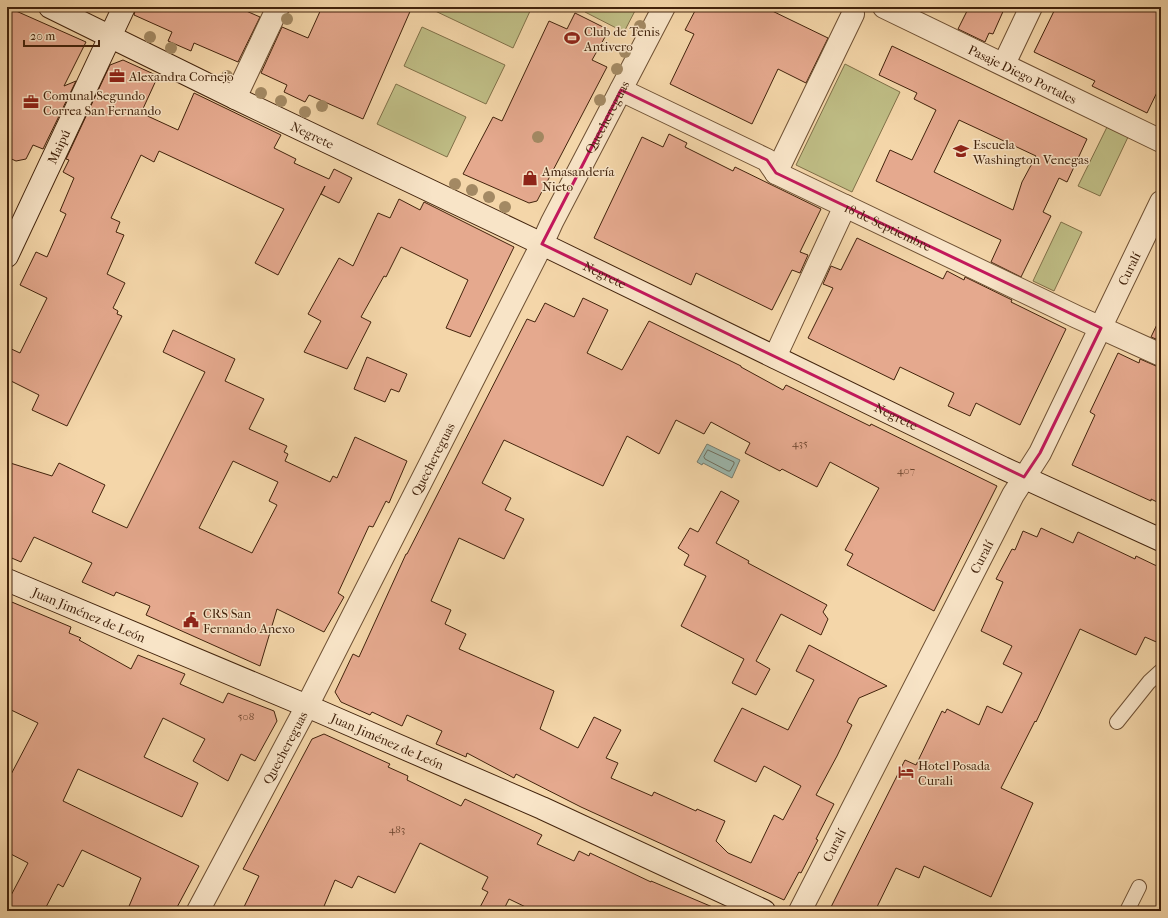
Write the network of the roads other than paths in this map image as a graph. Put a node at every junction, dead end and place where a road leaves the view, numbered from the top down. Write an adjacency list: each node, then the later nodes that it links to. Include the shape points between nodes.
1 (80, 7): 7 (street)
2 (124, 7): 9 (street, Maipú)
3 (278, 7): 12 (street)
4 (664, 7): 11 (street, Quechereguas)
5 (884, 7): 10 (street, Pasaje Diego Portales)
6 (1031, 7): 10 (street)
7 (52, 8): 9 (street, Negrete)
8 (849, 9): 14 (street)
9 (111, 37): 12 (street, Negrete); 18 (street, Maipú)
10 (1004, 64): 13 (street, Pasaje Diego Portales)
11 (621, 90): 14 (street, 18 de Septiembre, via 767,160); 17 (street, Quechereguas)
12 (235, 98): 17 (street, Negrete)
13 (1161, 141)
14 (776, 173): 16 (street, 18 de Septiembre)
15 (1161, 202): 19 (street, Curalí)
16 (845, 206): 19 (street, 18 de Septiembre); 21 (street)
17 (542, 244): 21 (street, Negrete); 26 (street, Quechereguas)
18 (7, 256)
19 (1101, 328): 20 (street, 18 de Septiembre); 22 (street, Curalí, via 1040,453)
20 (1161, 355)
21 (775, 357): 22 (street, Negrete)
22 (1024, 477): 23 (street, Negrete); 31 (street, Curalí)
23 (1161, 540)
24 (7, 580): 26 (street, Juan Jiménez de León)
25 (1161, 672): 27 (lane, via 1149,682)
26 (307, 706): 29 (street, Quechereguas); 30 (street, Juan Jiménez de León, via 542,808)
27 (1117, 722)
28 (1140, 887): 32 (lane)
29 (198, 911)
30 (764, 911)
31 (800, 911)
32 (1127, 911)

